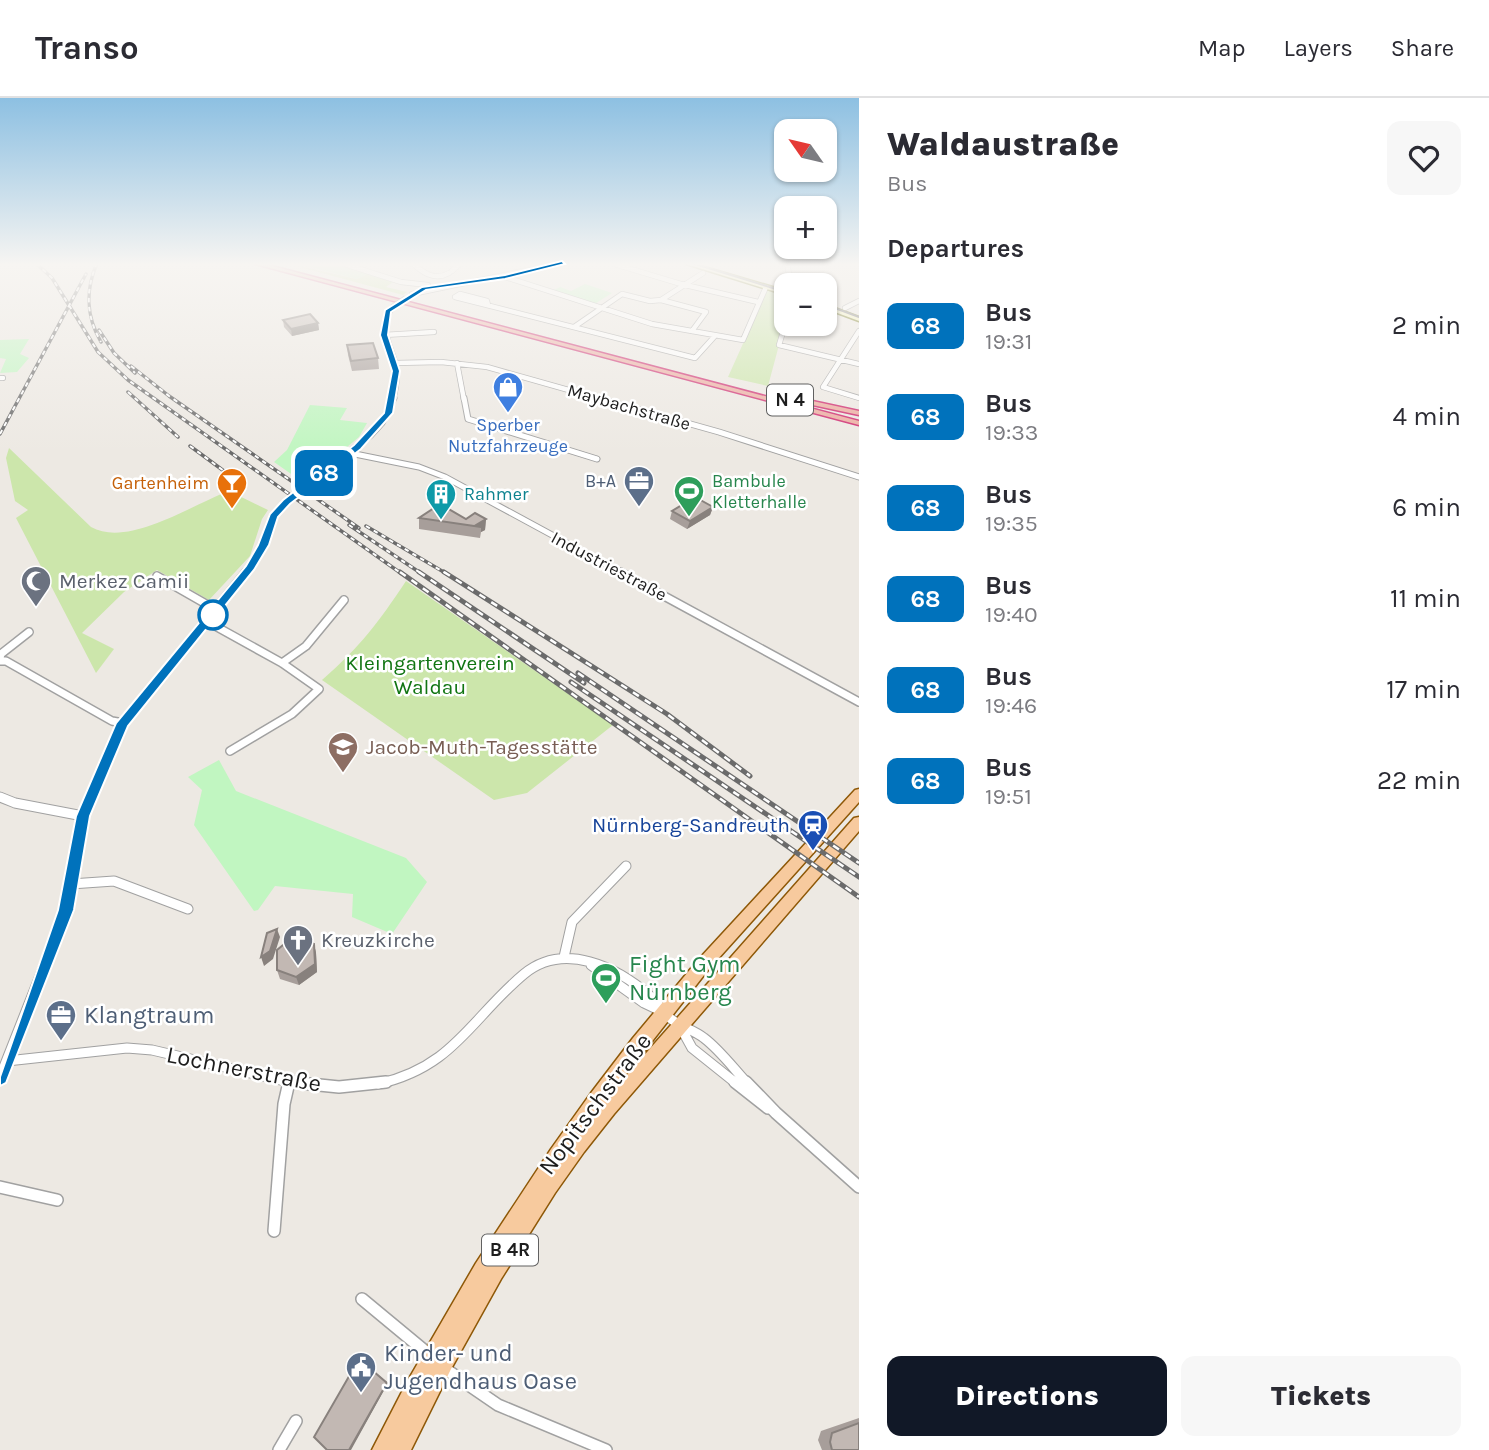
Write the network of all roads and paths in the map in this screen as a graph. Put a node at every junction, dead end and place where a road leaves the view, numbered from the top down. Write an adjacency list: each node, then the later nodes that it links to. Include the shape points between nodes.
1 (385, 326): 12 (street, bridge)
2 (498, 326): 19 (highway)
3 (506, 326): 19 (highway)
4 (570, 326): 8 (street)
5 (671, 326): 9 (street)
6 (696, 326): 9 (street)
7 (748, 326): 14 (street, via 743,340)
8 (574, 327): 14 (street, via 695,358)
9 (692, 331): 14 (street)
10 (859, 331): 15 (street)
11 (434, 332): 12 (street)
12 (384, 335): 16 (street)
13 (782, 336): 15 (street, via 780,345)
14 (714, 337)
15 (840, 360): 18 (street); 20 (street, via 823,388)
16 (395, 363): 17 (street, Maybachstraße); 24 (street, via 389,413)
17 (457, 363): 25 (street, via 467,418); 26 (street, Maybachstraße, via 719,432)
18 (859, 365)
19 (722, 384): 21 (highway, N 4); 22 (highway, N 4); 23 (highway)
20 (859, 398)
21 (859, 415)
22 (859, 423)
23 (859, 429)
24 (350, 453): 29 (street, via 273,516 258,556); 34 (street, Industriestraße, via 445,477)
25 (597, 459)
26 (859, 477)
27 (157, 576): 29 (street)
28 (344, 600): 33 (street, via 306,646)
29 (219, 607): 30 (street)
30 (208, 622): 33 (street); 35 (street)
31 (29, 632): 32 (street, via 1,654)
32 (0, 660): 35 (street)
33 (282, 663): 36 (street, via 315,684 317,694)
34 (859, 702)
35 (122, 723): 39 (street)
36 (230, 751)
37 (859, 794): 45 (main road, Nopitschstraße / B 4R)
38 (0, 797): 39 (street)
39 (83, 816): 42 (street)
40 (859, 822): 46 (main road, Nopitschstraße / B 4R)
41 (626, 866): 44 (street, via 572,922)
42 (71, 884): 43 (street, via 114,881); 47 (street, via 66,910)
43 (188, 909)
44 (564, 957): 45 (street, via 583,960 644,1007); 49 (street, Lochnerstraße, via 526,972 466,1035 405,1078 339,1087)
45 (663, 1012): 46 (street); 55 (main road, Nopitschstraße / B 4R, via 538,1181)
46 (680, 1026): 51 (street, via 692,1048 776,1113); 55 (main road, Nopitschstraße / B 4R, via 576,1149)
47 (7, 1061): 48 (street); 49 (street, Lochnerstraße, via 139,1049)
48 (0, 1077)
49 (289, 1082): 53 (street)
50 (0, 1187): 52 (street)
51 (859, 1187)
52 (57, 1200)
53 (274, 1231)
54 (362, 1299): 55 (street)
55 (437, 1362): 57 (street, via 472,1392 500,1408); 59 (main road, Nopitschstraße / B 4R); 60 (main road, Nopitschstraße / B 4R)
56 (296, 1421): 58 (street)
57 (599, 1449)
58 (279, 1450)
59 (382, 1450)
60 (400, 1450)

